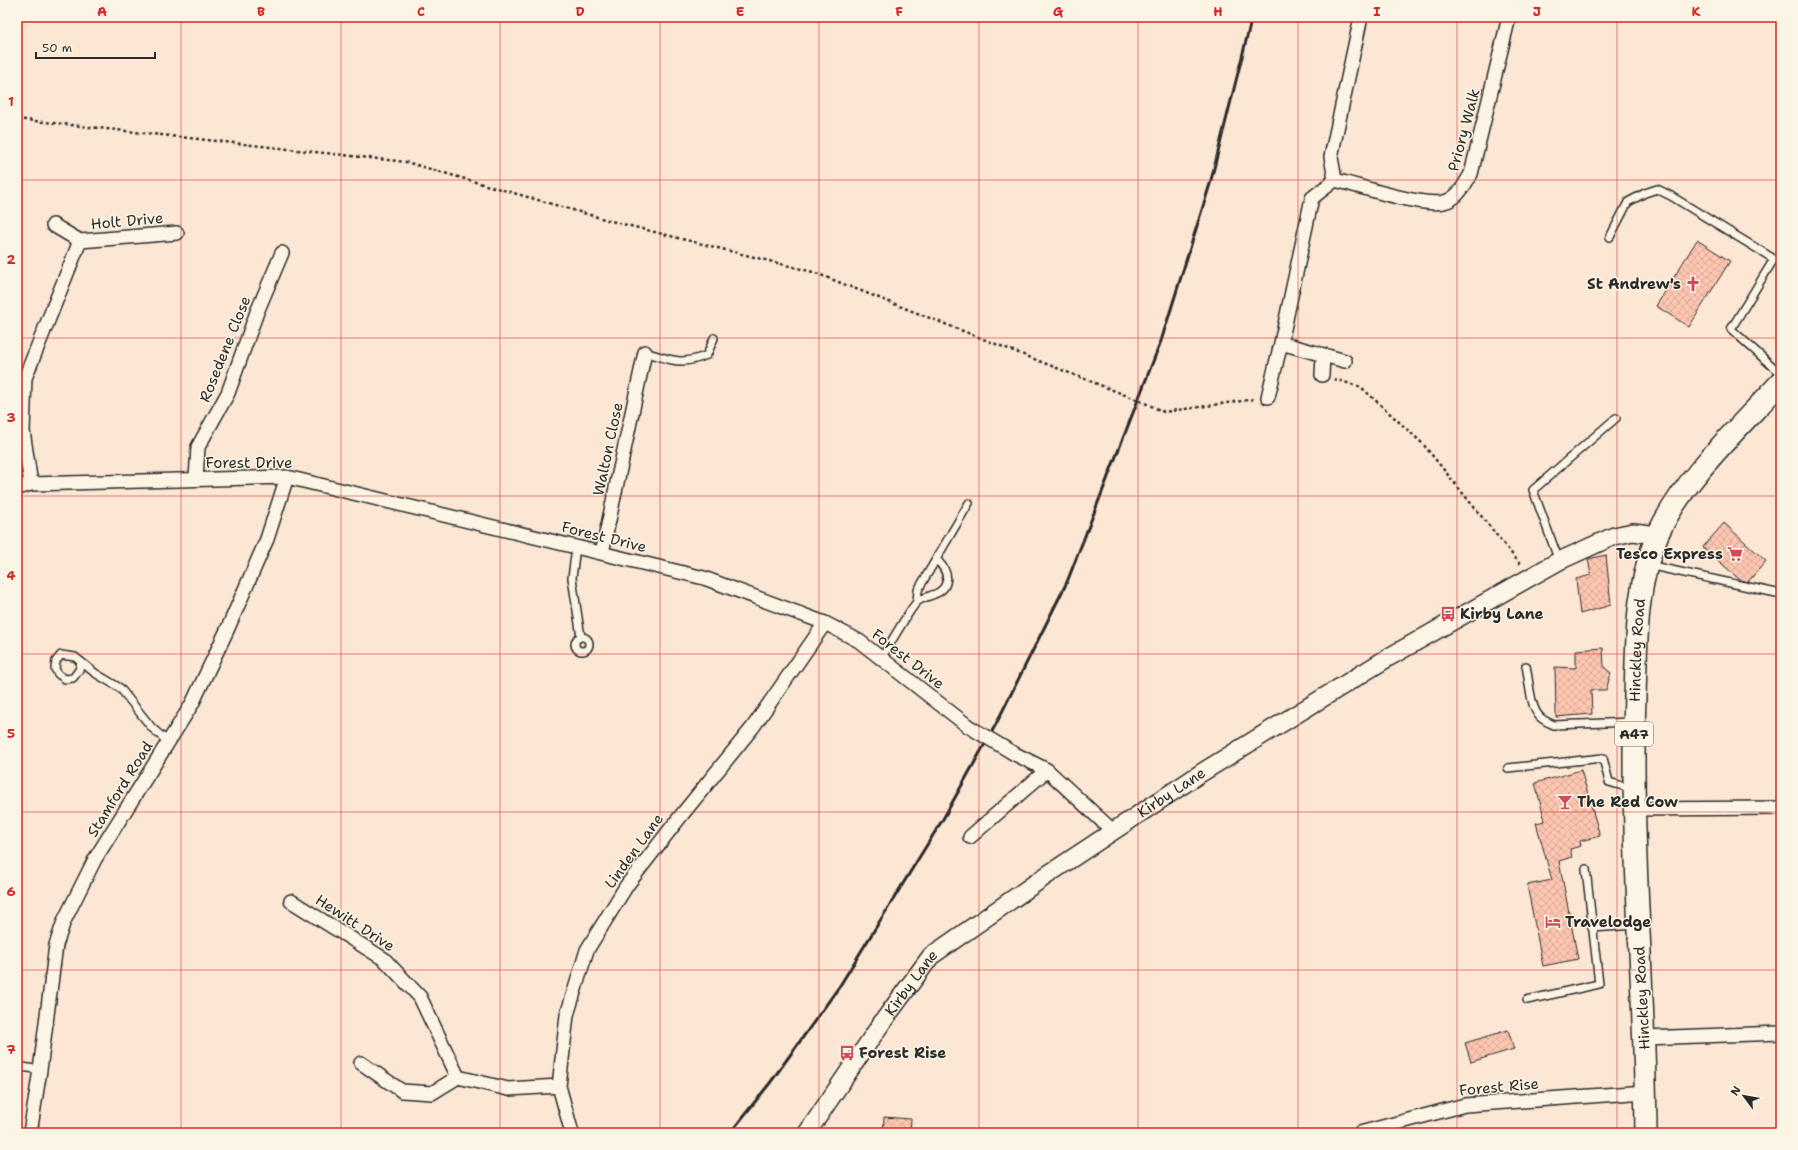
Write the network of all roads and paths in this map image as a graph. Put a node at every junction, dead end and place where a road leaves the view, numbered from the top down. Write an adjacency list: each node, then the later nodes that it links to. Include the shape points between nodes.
1 (1361, 17): 4 (street, via 1331,156)
2 (1509, 17): 4 (street, Priory Walk, via 1471,174 1459,194 1445,202 1424,203)
3 (17, 119): 18 (path, via 406,162 611,221 813,272 1164,412)
4 (1335, 180): 11 (street, via 1312,198)
5 (53, 225): 8 (street, Holt Drive)
6 (177, 233): 8 (street, Holt Drive)
7 (1610, 238): 15 (lane, via 1628,202 1657,189 1774,259 1731,329)
8 (80, 241): 22 (street, Holt Drive, via 25,378 23,432)
9 (282, 253): 21 (street, Rosedene Close, via 257,312 228,393 198,447)
10 (714, 338): 12 (lane, via 708,355 694,360 674,362)
11 (1281, 343): 13 (street); 18 (street)
12 (645, 352): 27 (street, Walton Close)
13 (1323, 356): 14 (street); 16 (street)
14 (1345, 361)
15 (1781, 374)
16 (1322, 375): 31 (path, via 1360,387 1423,444)
17 (1781, 382): 25 (main road, Hinckley Road / A47, via 1687,485)
18 (1268, 397)
19 (1616, 418): 29 (lane, via 1533,490)
20 (287, 476): 21 (street, Forest Drive); 26 (street, Forest Drive); 40 (street, Stamford Road, via 267,539 228,628 192,704)
21 (196, 479): 22 (street, Forest Drive)
22 (32, 484): 23 (street, Forest Drive)
23 (17, 488)
24 (969, 503): 28 (lane)
25 (1657, 535): 29 (street, Kirby Lane, via 1633,532 1614,536); 30 (main road, Hinckley Road / A47)
26 (576, 547): 27 (street, Forest Drive); 35 (lane, via 572,578)
27 (602, 553): 34 (street, Forest Drive, via 704,578)
28 (936, 558): 33 (lane, via 918,590); 33 (lane, via 947,575 946,583 936,593)
29 (1559, 561): 31 (street, Kirby Lane)
30 (1646, 565): 32 (lane); 39 (main road, Hinckley Road / A47, via 1637,638)
31 (1531, 577): 45 (street, Kirby Lane, via 1382,661)
32 (1781, 594)
33 (917, 601): 36 (lane)
34 (825, 623): 36 (street, Forest Drive, via 859,641); 58 (street, Linden Lane, via 753,727 627,885 587,950 567,1015)
35 (581, 637)
36 (881, 659): 42 (street, Forest Drive, bridge, via 968,726)
37 (81, 662): 40 (lane, via 120,688 152,728)
38 (1526, 666): 39 (lane, via 1534,709 1546,722 1554,725)
39 (1634, 722): 43 (main road, Hinckley Road / A47)
40 (168, 742): 56 (street, Stamford Road, via 95,859 64,921 56,945)
41 (1508, 768): 43 (lane, via 1603,758 1609,782)
42 (1047, 770): 45 (street, Forest Drive); 46 (street)
43 (1633, 799): 44 (street); 49 (main road, Hinckley Road / A47)
44 (1781, 808)
45 (1113, 830): 62 (street, Kirby Lane, via 931,956 880,1024)
46 (970, 837)
47 (1586, 869): 50 (lane)
48 (291, 901): 57 (street, Hewitt Drive, via 384,959 420,997)
49 (1638, 924): 50 (lane); 53 (main road, Hinckley Road / A47)
50 (1592, 928): 51 (lane, via 1599,984)
51 (1528, 1000)
52 (1781, 1033): 53 (street)
53 (1644, 1038): 59 (main road, Hinckley Road / A47)
54 (361, 1063): 57 (street, via 402,1091 432,1093)
55 (17, 1066): 56 (lane)
56 (40, 1070): 60 (street, Stamford Road)
57 (458, 1077): 58 (street, via 508,1089)
58 (558, 1086): 61 (street, Linden Lane)
59 (1646, 1092): 63 (street, Forest Rise, via 1465,1104); 64 (main road, Hinckley Road / A47)
60 (30, 1133)
61 (572, 1133)
62 (807, 1133)
63 (1360, 1133)
64 (1646, 1133)

